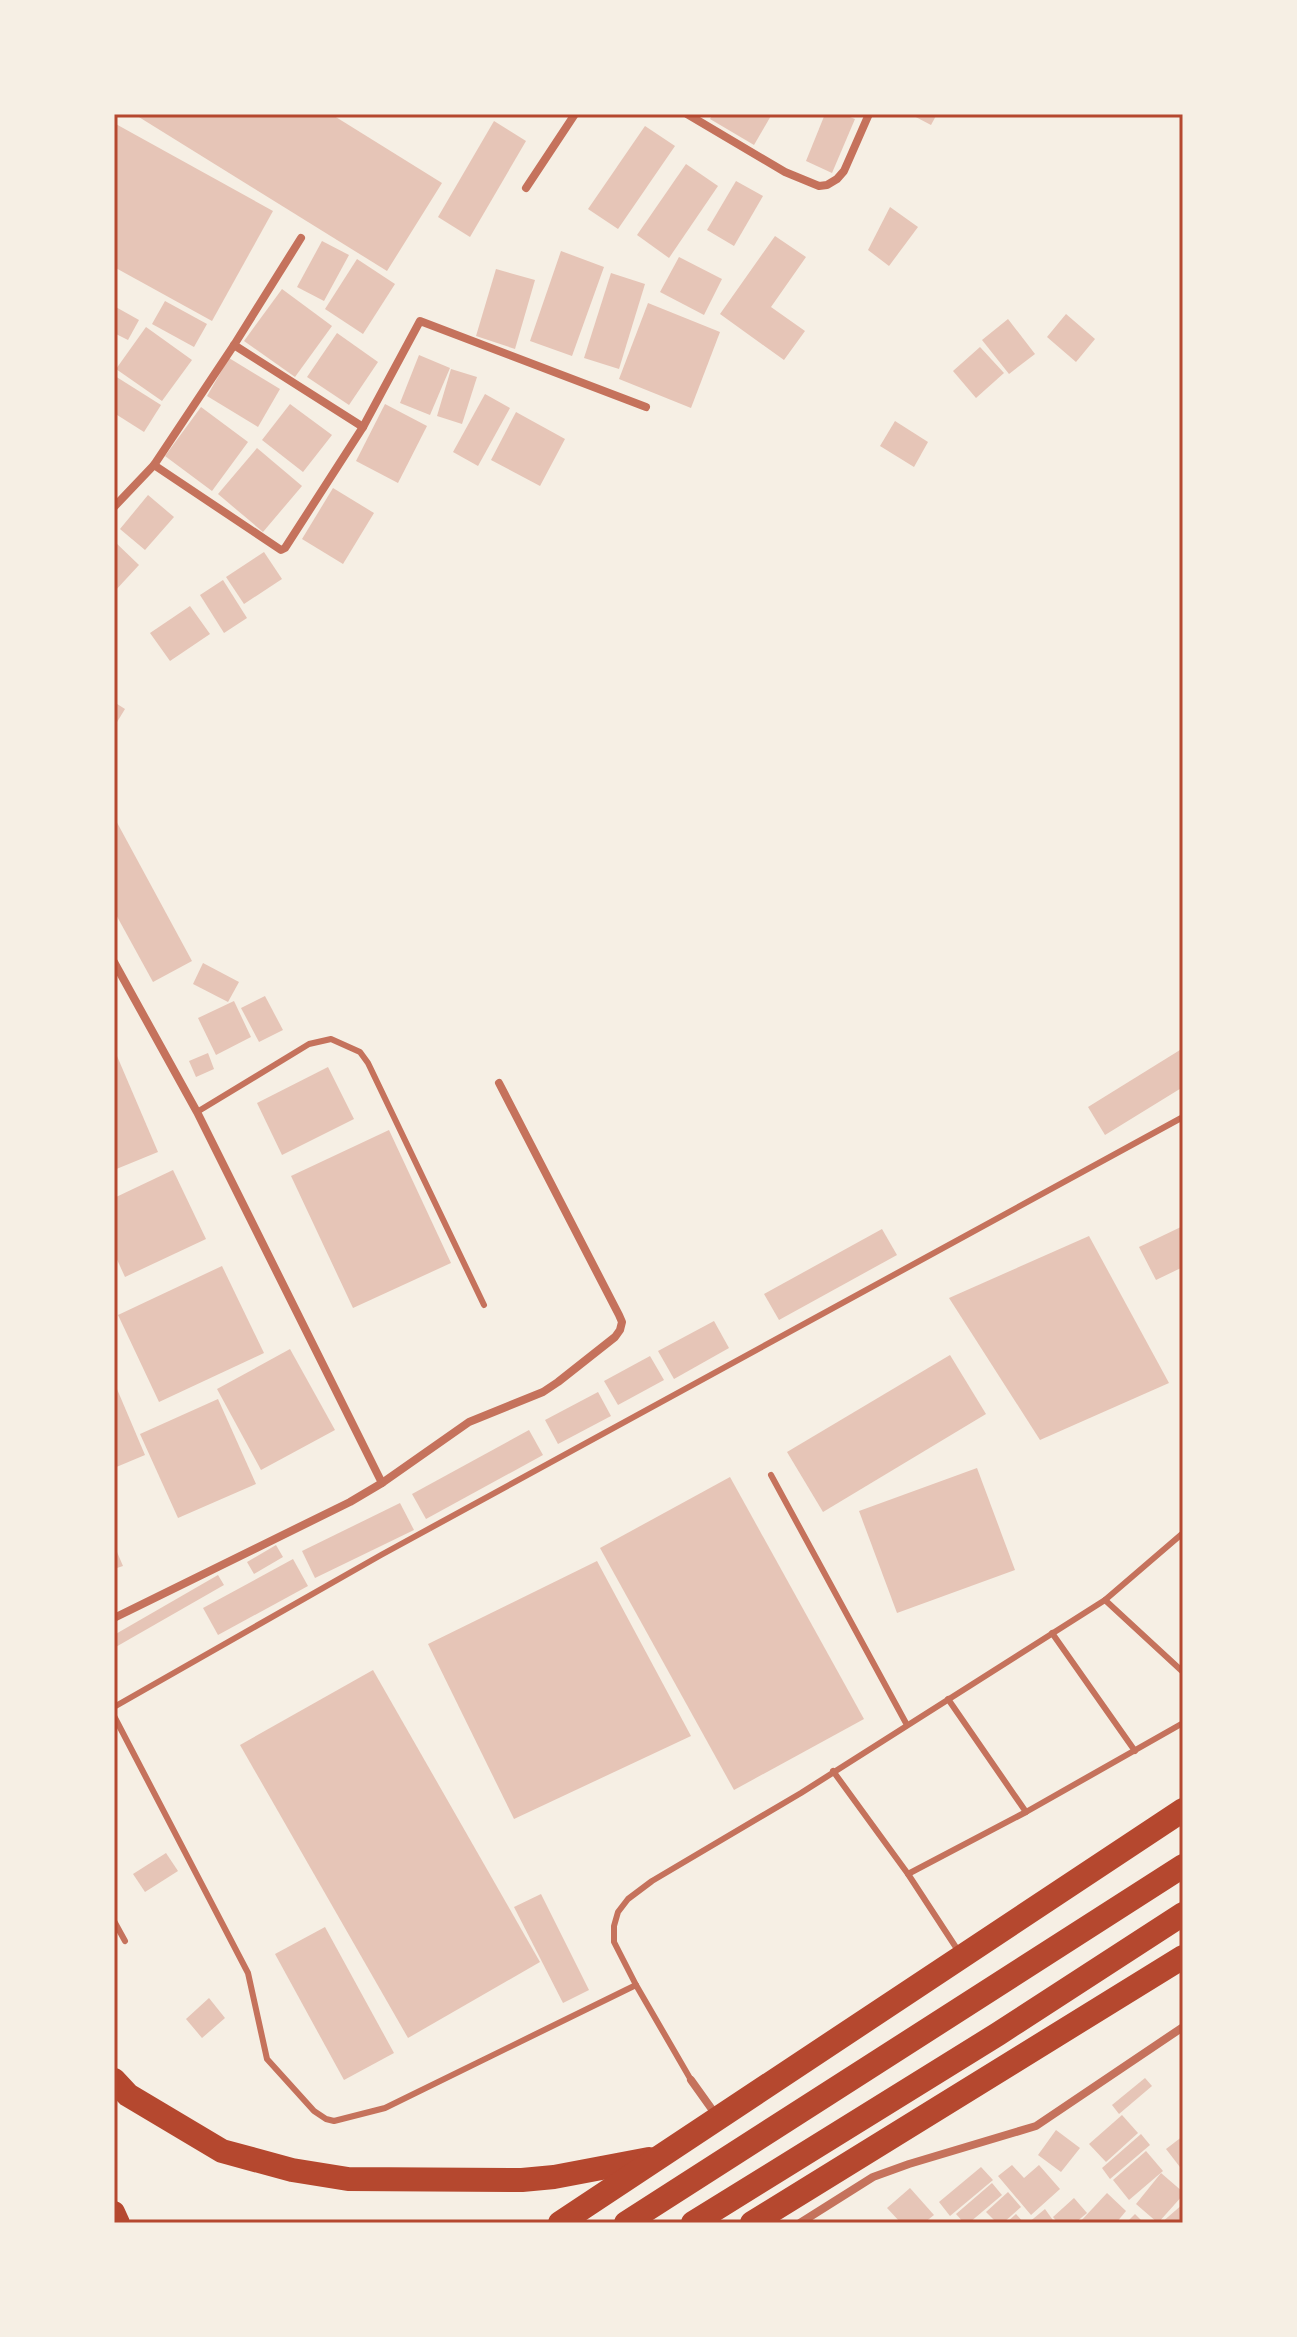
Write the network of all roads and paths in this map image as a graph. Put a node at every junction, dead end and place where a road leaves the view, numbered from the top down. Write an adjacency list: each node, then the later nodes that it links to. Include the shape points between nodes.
1 (575, 114): 4 (street)
2 (869, 114): 3 (street, via 844,171 819,186 785,172)
3 (692, 115)
4 (526, 188)
5 (301, 238): 6 (street)
6 (234, 345): 8 (street); 9 (street)
7 (646, 407): 8 (street, via 420,321)
8 (363, 427): 9 (street, via 281,550)
9 (154, 465): 10 (street)
10 (114, 507)
11 (114, 962): 13 (street)
12 (499, 1083): 17 (street, via 619,1315 620,1330 543,1392 469,1422)
13 (197, 1112): 15 (lane, via 309,1044 331,1039 360,1052); 17 (street)
14 (1183, 1117): 24 (lane, via 381,1555)
15 (484, 1305)
16 (771, 1475): 27 (lane)
17 (382, 1483): 20 (street)
18 (1183, 1533): 19 (lane)
19 (1105, 1600): 21 (lane); 22 (lane)
20 (114, 1618)
21 (1052, 1633): 23 (lane); 28 (lane)
22 (1183, 1672)
23 (948, 1699): 27 (lane); 31 (lane)
24 (114, 1707)
25 (114, 1716): 39 (lane, via 248,1973 267,2059 326,2119 385,2108)
26 (1183, 1723): 28 (lane)
27 (907, 1725): 29 (lane)
28 (1135, 1751): 31 (lane)
29 (833, 1771): 33 (lane); 39 (lane, via 628,1899 618,1912 613,1939)
30 (1183, 1810): 37 (highway)
31 (1026, 1812): 33 (lane)
32 (1183, 1866): 48 (highway)
33 (908, 1874): 37 (lane)
34 (1183, 1914): 49 (highway)
35 (114, 1921): 36 (lane)
36 (125, 1941)
37 (962, 1957): 43 (highway)
38 (1183, 1957): 50 (highway)
39 (636, 1985): 42 (lane)
40 (1183, 2027): 51 (street, via 1036,2126 873,2177)
41 (114, 2080): 44 (highway, via 128,2095 222,2151 348,2179 522,2180)
42 (691, 2080): 43 (street)
43 (719, 2119): 44 (highway)
44 (655, 2158): 47 (highway)
45 (114, 2212): 46 (highway)
46 (119, 2223)
47 (560, 2223)
48 (626, 2223)
49 (693, 2223)
50 (752, 2223)
51 (800, 2223)

